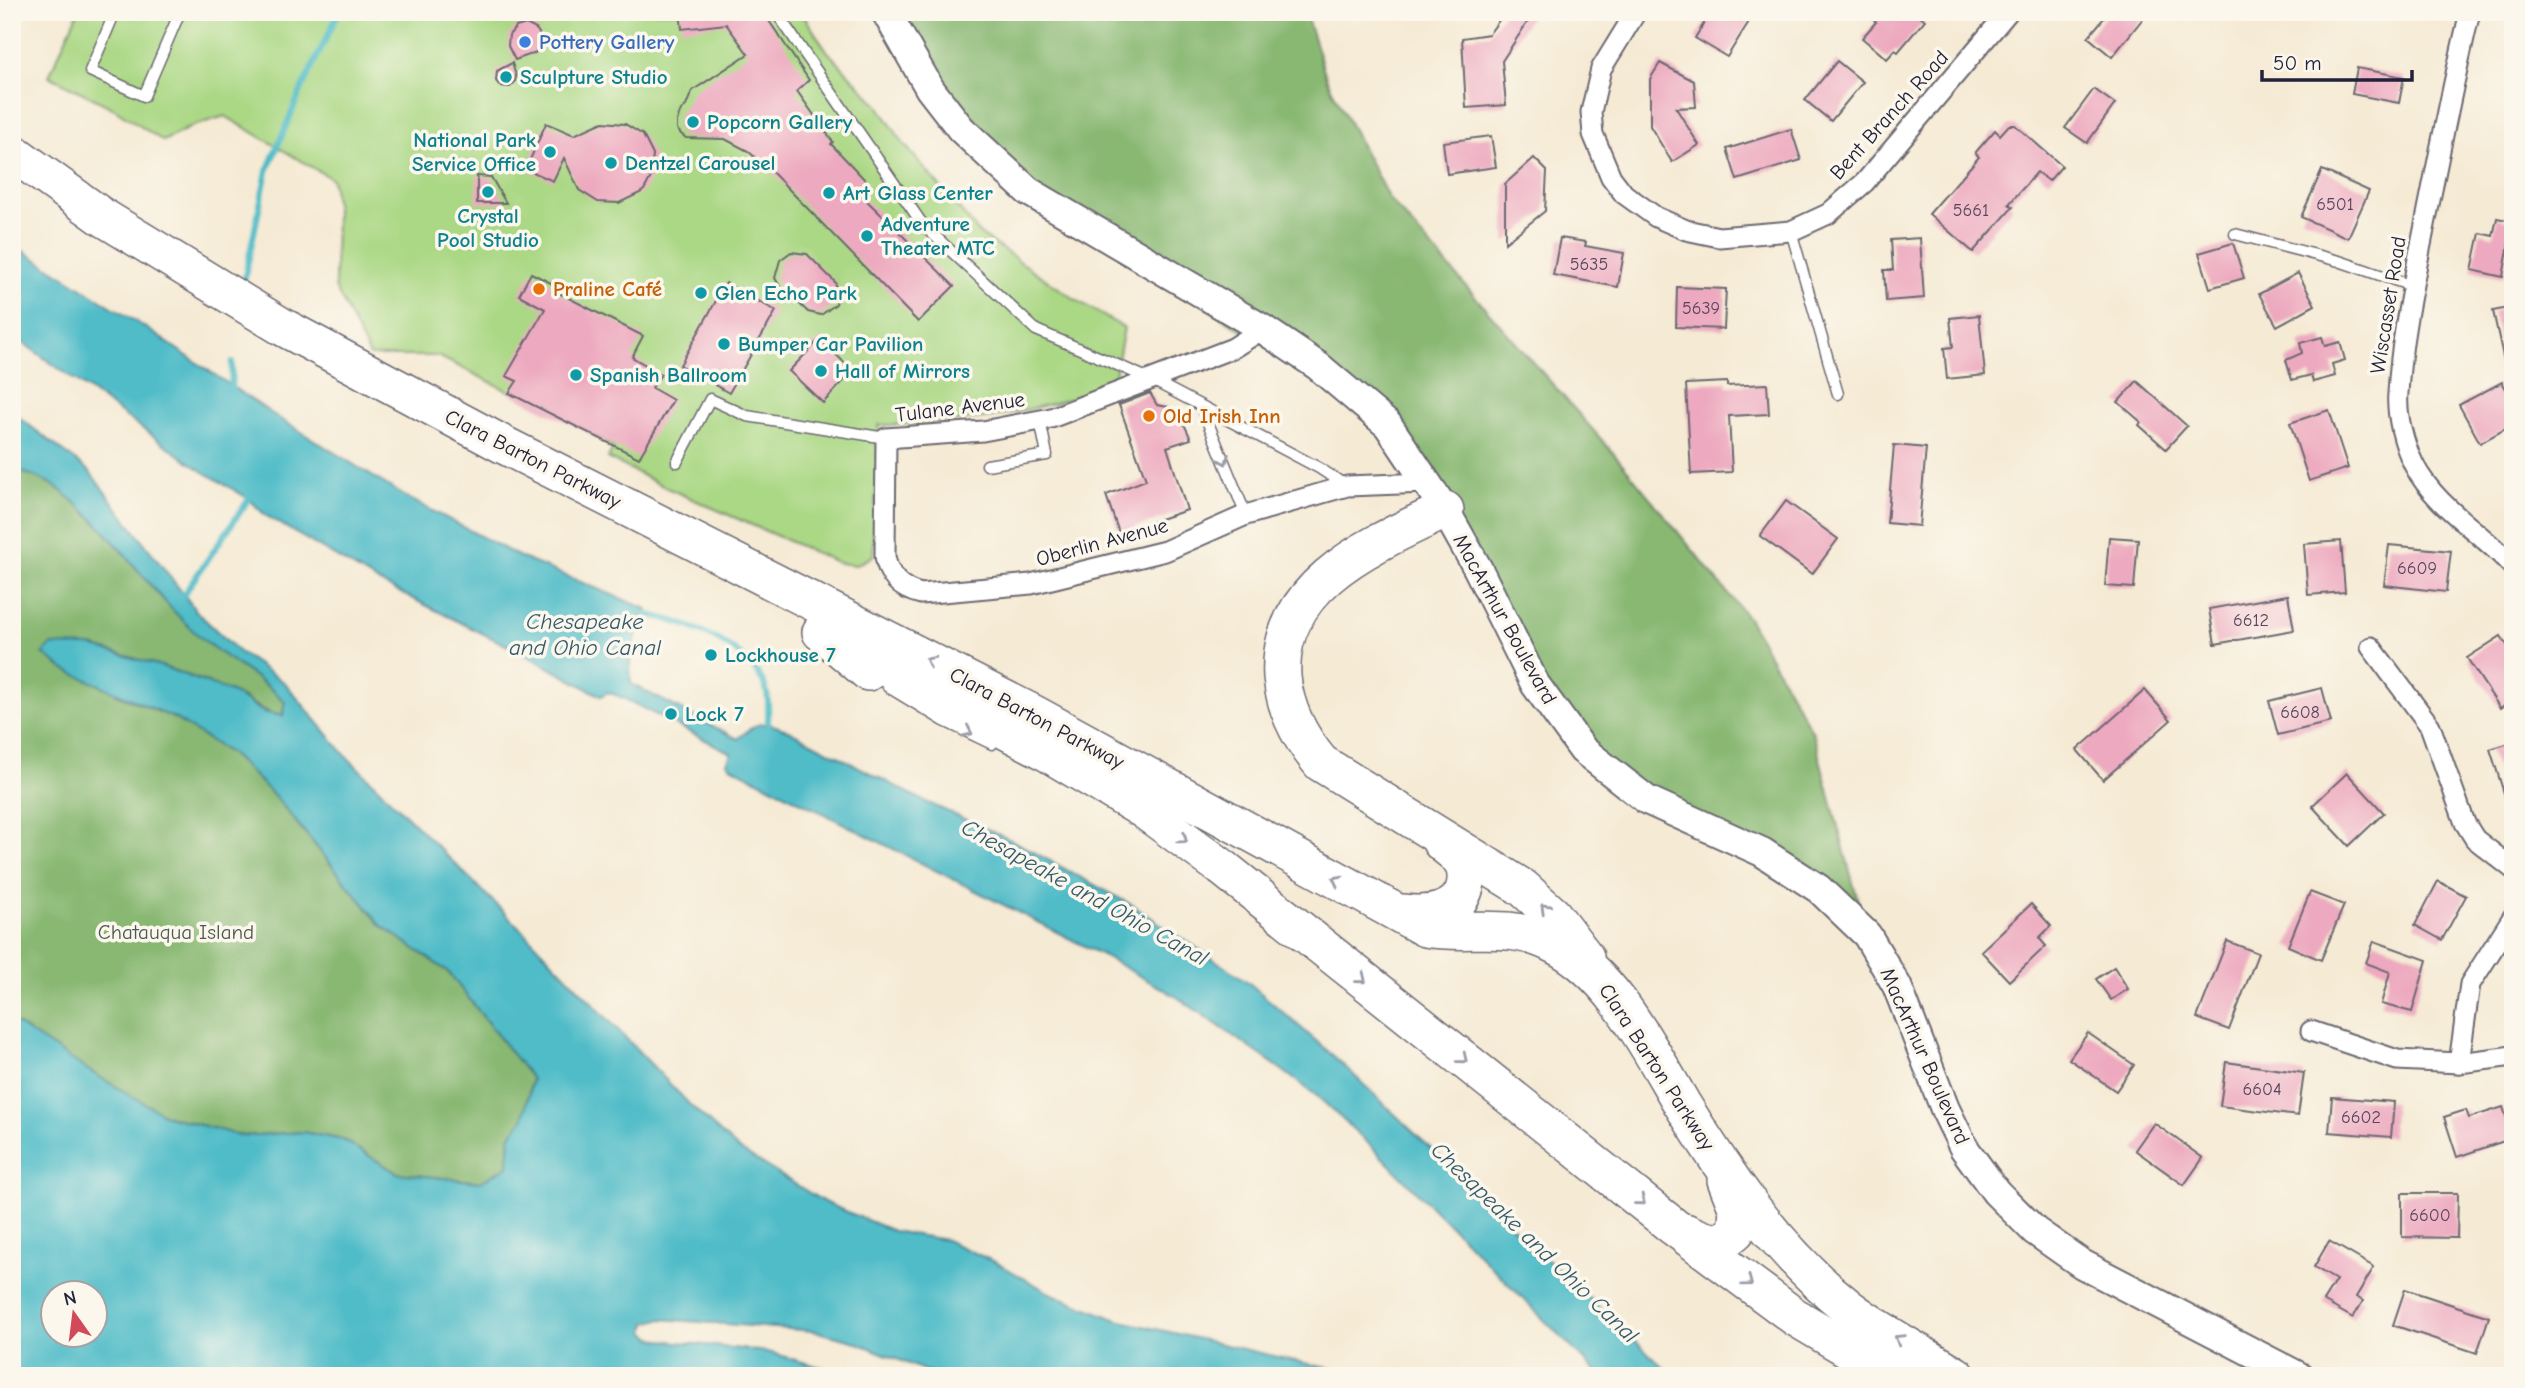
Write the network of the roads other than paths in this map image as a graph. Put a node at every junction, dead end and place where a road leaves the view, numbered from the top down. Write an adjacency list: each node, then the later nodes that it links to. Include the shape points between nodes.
1 (115, 12): 2 (lane, via 90,71 144,96)
2 (180, 12)
3 (776, 12): 14 (lane, via 923,225 1036,330)
4 (886, 12): 13 (main road, MacArthur Boulevard, via 930,89 961,129 1028,191)
5 (1636, 12): 10 (street, Bent Branch Road, via 1601,69 1591,112 1593,134 1611,177 1624,194 1656,217 1686,230 1719,237)
6 (2008, 12): 10 (street, Bent Branch Road, via 1866,182 1828,214)
7 (2470, 12): 12 (street, Wiscasset Road)
8 (12, 152): 33 (highway, Clara Barton Parkway, one-way to 8, via 1034,714 502,444 281,326 101,216)
9 (12, 181): 26 (highway, Clara Barton Parkway, via 86,235 323,375)
10 (1791, 231): 15 (lane)
11 (2235, 234): 12 (lane)
12 (2412, 286): 25 (street, Wiscasset Road, via 2397,395 2405,445 2437,498)
13 (1264, 329): 14 (street, Tulane Avenue, via 1233,348); 22 (main road, MacArthur Boulevard, via 1318,366 1388,425)
14 (1152, 380): 16 (lane); 17 (street, Tulane Avenue)
15 (1838, 394)
16 (1201, 406): 21 (lane); 23 (lane, one-way to 23)
17 (1040, 420): 18 (street, Tulane Avenue, via 983,431); 20 (lane, via 1047,455)
18 (886, 438): 19 (lane, via 747,416 710,399); 24 (street, Tulane Avenue)
19 (677, 461)
20 (987, 465)
21 (1347, 486): 22 (street, Oberlin Avenue); 23 (street, Oberlin Avenue)
22 (1436, 496): 31 (highway, via 1388,538 1351,559 1305,597 1291,623 1282,665 1289,710 1307,747 1321,763); 43 (main road, MacArthur Boulevard, via 1535,684 1583,750 1647,800 1762,852 1819,889 1867,935 1897,986 1944,1109 1964,1148 1996,1192 2035,1231 2082,1265)
23 (1246, 515): 24 (street, Oberlin Avenue, via 1165,551 1031,584 921,594 897,582 887,571)
24 (885, 556)
25 (2513, 567)
26 (821, 632): 28 (highway); 30 (highway, Clara Barton Parkway, via 1043,750)
27 (2371, 646): 32 (street, via 2430,726 2475,839)
28 (868, 673): 29 (lane, one-way to 29)
29 (992, 744): 30 (highway, via 1048,763)
30 (1143, 810): 40 (highway, Clara Barton Parkway, one-way to 40, via 1223,868)
31 (1430, 832): 33 (highway, via 1461,860 1466,872 1464,891 1448,909 1417,915); 35 (highway, one-way to 31, via 1566,930 1538,901 1507,876)
32 (2513, 869)
33 (1398, 912): 35 (highway, Clara Barton Parkway, via 1425,928 1507,929 1533,936 1574,956)
34 (2513, 917): 38 (street, via 2470,984)
35 (1602, 981): 39 (highway, Clara Barton Parkway)
36 (2311, 1031): 38 (street, via 2396,1060)
37 (2513, 1056): 38 (street)
38 (2459, 1063)
39 (1718, 1159): 40 (highway, via 1738,1210 1736,1231 1727,1240 1709,1242); 42 (highway, Clara Barton Parkway, one-way to 39, via 1850,1308 1799,1263)
40 (1674, 1227): 41 (highway, Clara Barton Parkway, one-way to 41, via 1795,1317)
41 (1894, 1376)
42 (1956, 1376)
43 (2298, 1376)

